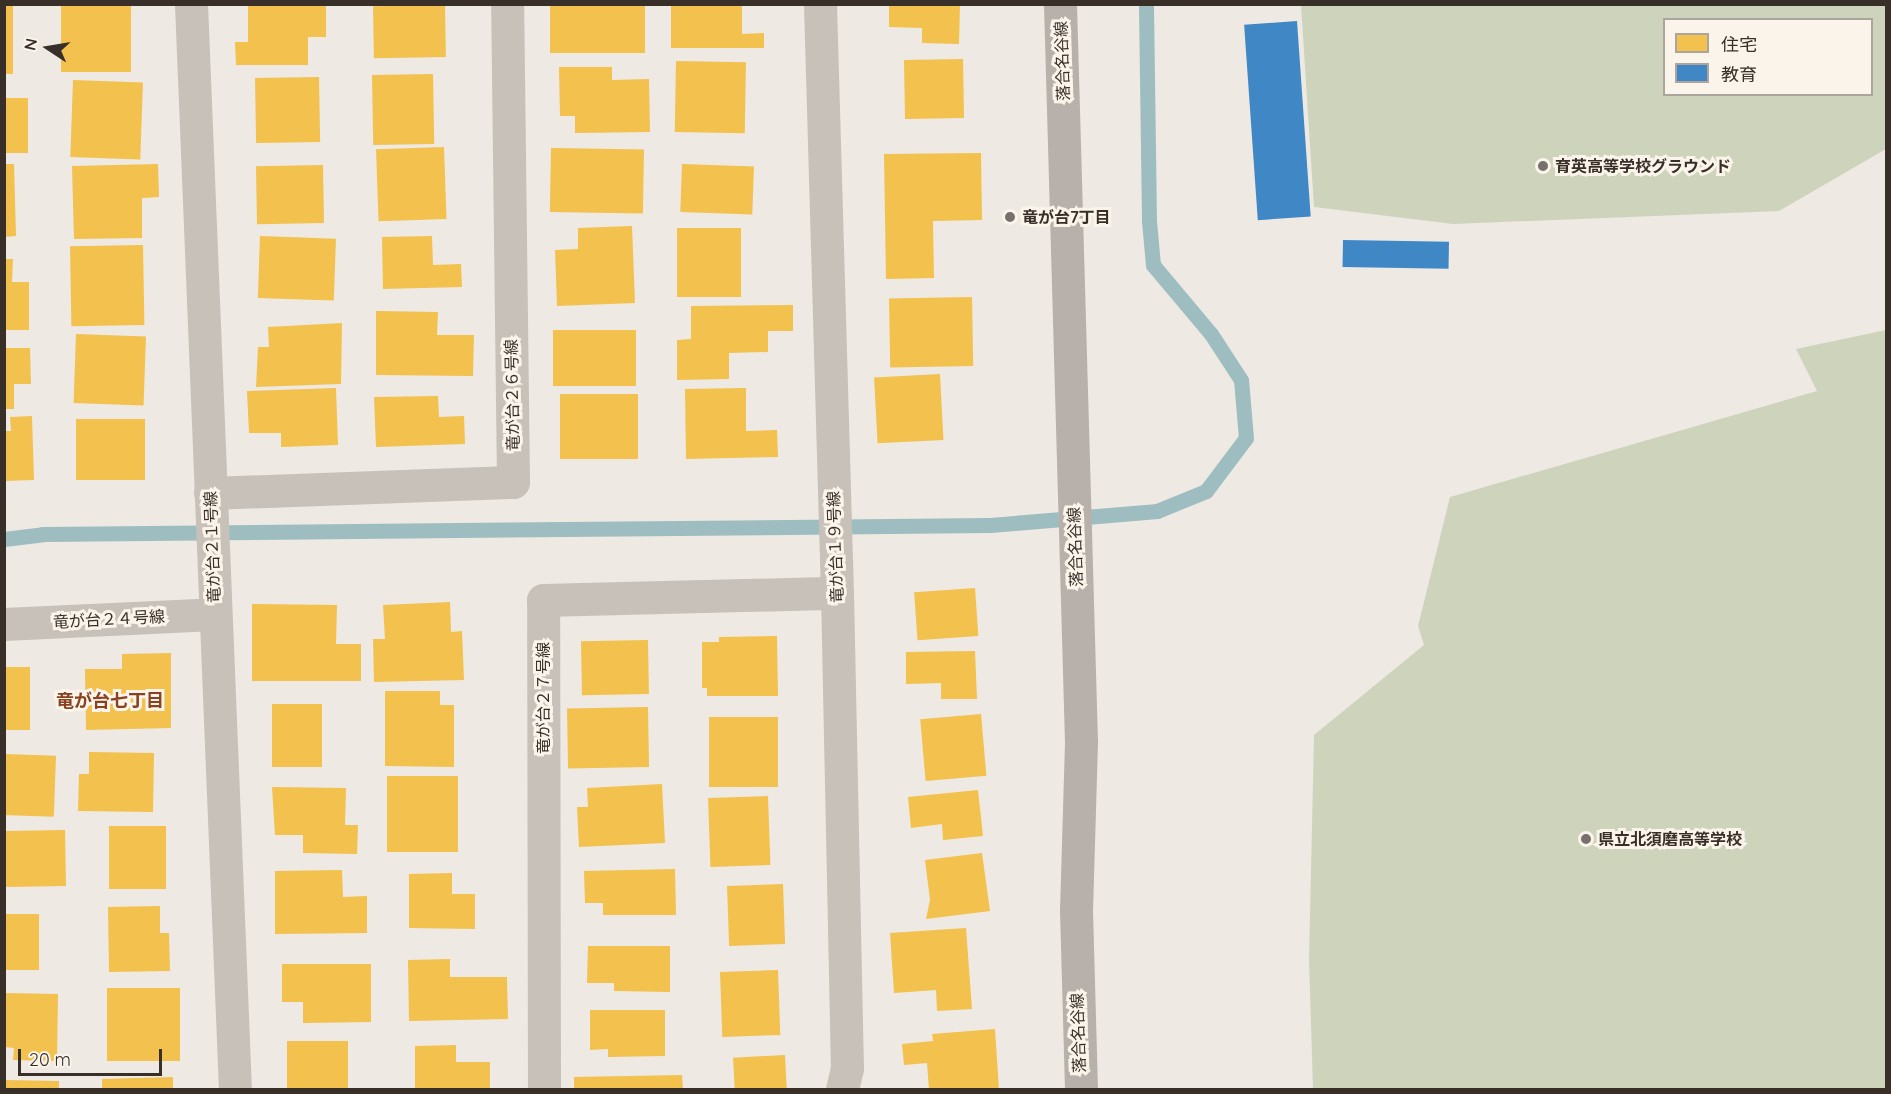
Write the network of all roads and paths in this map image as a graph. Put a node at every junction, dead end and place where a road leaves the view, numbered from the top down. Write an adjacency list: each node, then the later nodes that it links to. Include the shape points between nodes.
1 (191, 4): 5 (street, 竜が台２１号線)
2 (507, 4): 5 (street, 竜が台２６号線, via 513,482)
3 (820, 4): 6 (street, 竜が台１９号線)
4 (1060, 4): 12 (street, 落合名谷線, via 1081,742 1076,910)
5 (212, 506): 7 (street, 竜が台２１号線)
6 (837, 593): 10 (street, 竜が台２７号線, via 543,600); 11 (street, 竜が台１９号線, via 846,1068)
7 (214, 614): 8 (street, 竜が台２４号線); 9 (street, 竜が台２１号線)
8 (4, 624)
9 (234, 1089)
10 (544, 1089)
11 (842, 1089)
12 (1081, 1089)

